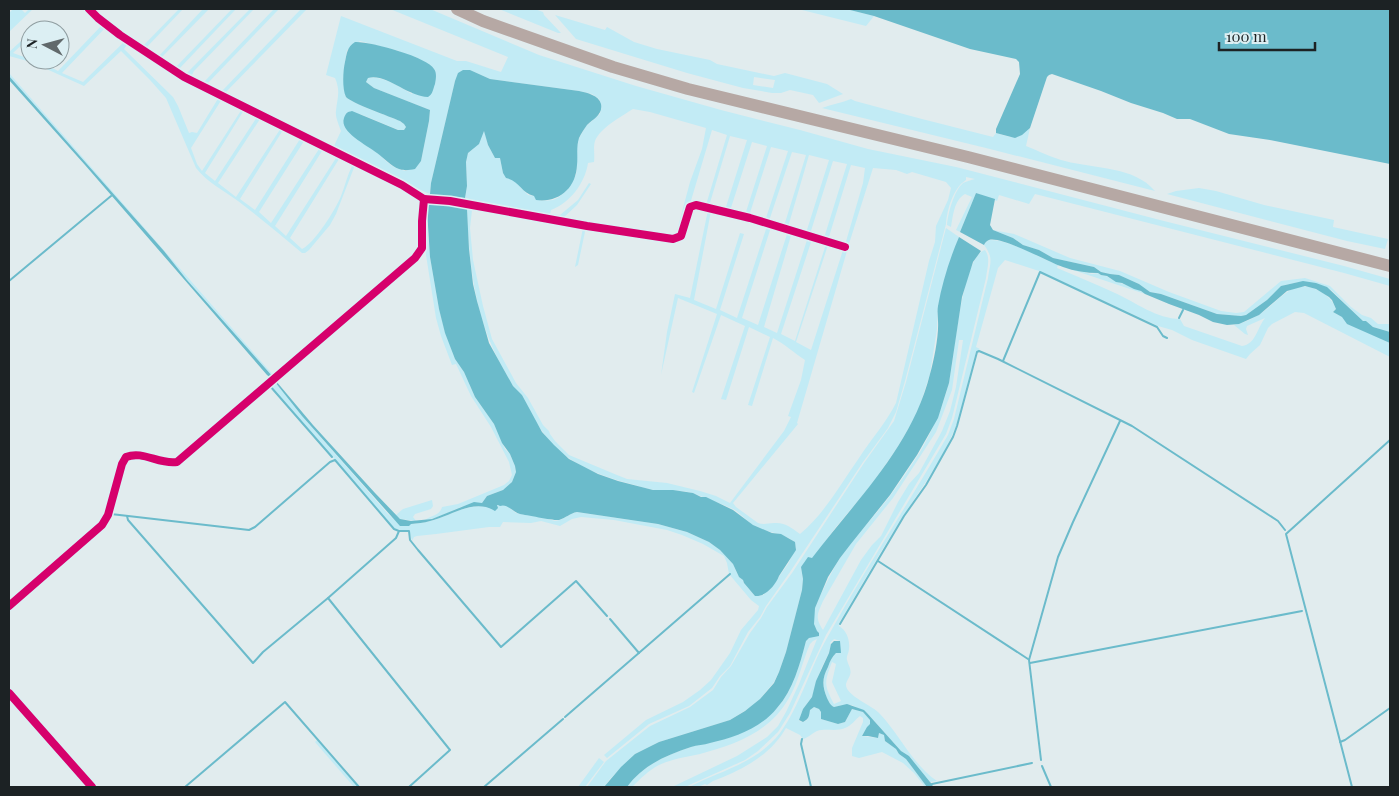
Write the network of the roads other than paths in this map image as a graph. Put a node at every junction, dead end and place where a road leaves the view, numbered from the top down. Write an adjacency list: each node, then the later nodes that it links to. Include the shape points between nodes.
1 (89, 9): 3 (street, via 120,35 184,77 402,185)
2 (457, 9): 5 (highway, via 613,67 688,89 968,157)
3 (424, 199): 4 (street, via 673,239 682,234 690,207 700,205); 6 (street, via 422,248 415,258 176,462 137,455 126,457 102,525)
4 (844, 247)
5 (1390, 266)
6 (9, 606)
7 (9, 692): 8 (street)
8 (92, 787)

